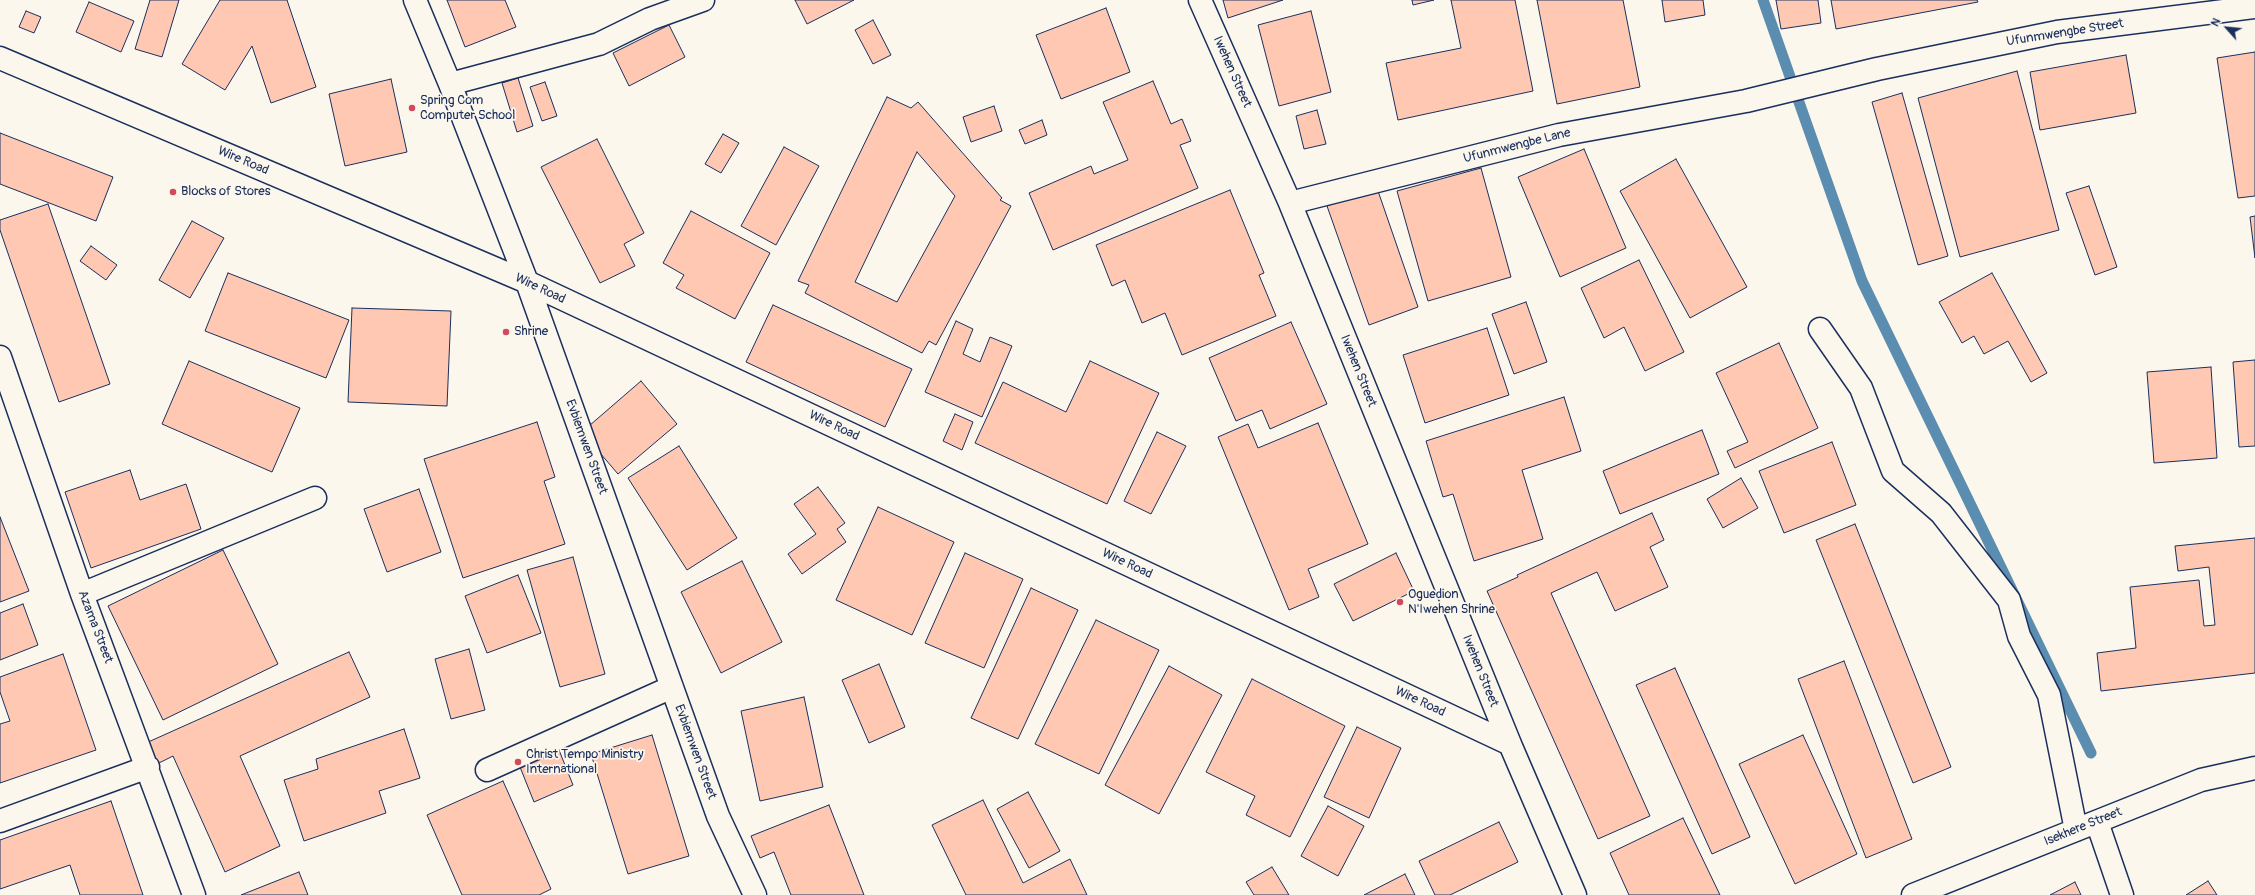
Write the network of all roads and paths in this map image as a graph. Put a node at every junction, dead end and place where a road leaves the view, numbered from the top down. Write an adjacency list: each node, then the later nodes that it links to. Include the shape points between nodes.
1 (415, 0): 6 (street, Evbiemwen Street)
2 (703, 0): 6 (street, via 650,19 599,44)
3 (1200, 0): 8 (street, Iwehen Street)
4 (2255, 7): 7 (street, Ufunmwengbe Street, via 2057,32 1877,69)
5 (0, 58): 9 (street, Wire Road)
6 (450, 84): 9 (street, Evbiemwen Street)
7 (1746, 101): 8 (street, Ufunmwengbe Lane, via 1559,135)
8 (1290, 203): 15 (street, Iwehen Street)
9 (527, 282): 14 (street, Evbiemwen Street); 15 (street, Wire Road)
10 (1820, 329): 21 (street, via 1861,388 1893,471 1941,514 2009,600 2019,636 2048,695)
11 (0, 357): 13 (street, Azama Street)
12 (315, 498): 13 (street)
13 (82, 594): 16 (street, Azama Street)
14 (672, 687): 18 (street); 23 (street, Evbiemwen Street, via 718,816)
15 (1510, 744): 24 (street)
16 (148, 767): 19 (street); 22 (street, Azama Street)
17 (2255, 768): 20 (street, Isekhere Street, via 2201,780)
18 (487, 770)
19 (0, 822)
20 (2097, 822): 21 (street, Isekhere Street); 26 (street)
21 (2076, 830): 25 (street, Isekhere Street)
22 (194, 895)
23 (755, 895)
24 (1576, 895)
25 (1913, 895)
26 (2122, 895)

